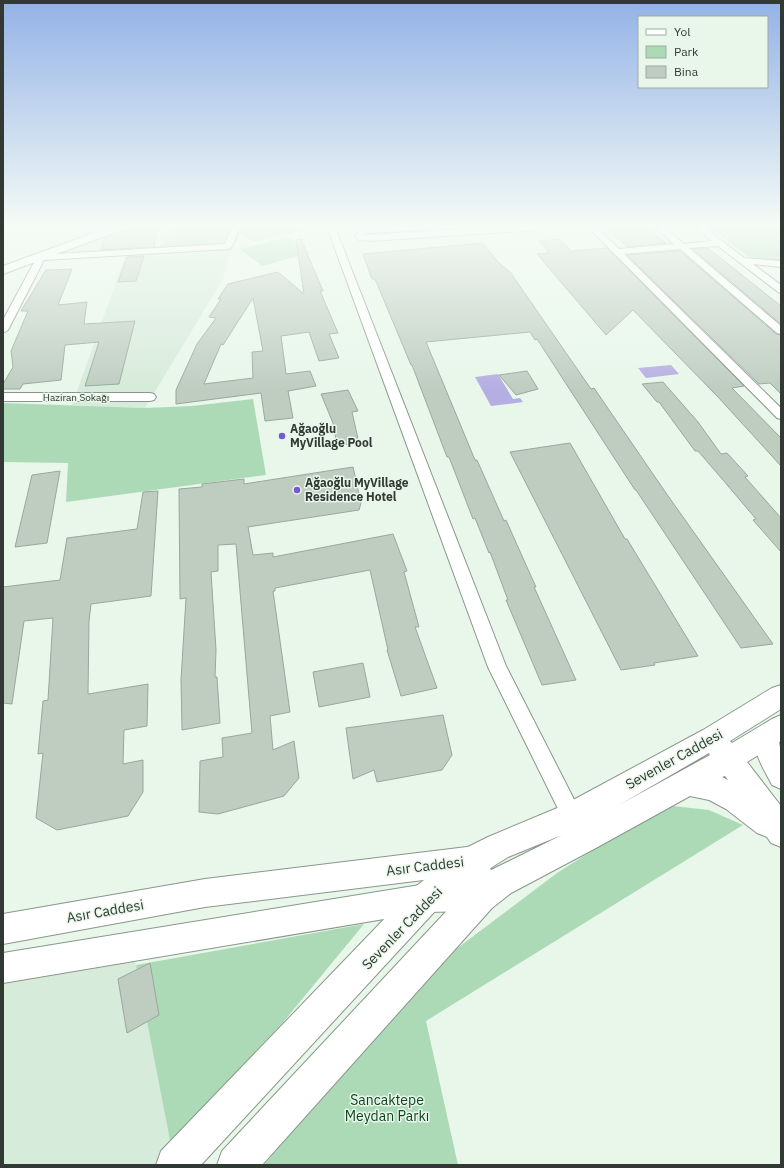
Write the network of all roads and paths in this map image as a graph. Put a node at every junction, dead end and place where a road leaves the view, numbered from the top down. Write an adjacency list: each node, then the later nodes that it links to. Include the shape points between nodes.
1 (28, 282): 7 (street)
2 (352, 282): 17 (street, via 497,667)
3 (647, 282): 11 (street)
4 (722, 282): 8 (street)
5 (770, 282): 6 (street)
6 (781, 290)
7 (3, 330)
8 (781, 332)
9 (3, 397): 10 (street, Haziran Sokağı)
10 (150, 397)
11 (781, 415)
12 (781, 696): 14 (main road, Sevenler Caddesi)
13 (773, 732): 14 (main road, Sevenler Caddesi); 15 (street, via 770,756)
14 (720, 749): 16 (main road, Sevenler Caddesi); 17 (main road, Sevenler Caddesi); 18 (main road)
15 (781, 778)
16 (688, 783): 17 (main road, Sevenler Caddesi); 18 (main road, via 713,786 736,799)
17 (578, 828): 19 (main road, Sevenler Caddesi, via 498,847); 20 (main road, Sevenler Caddesi)
18 (781, 834)
19 (475, 860): 20 (street, Asır Caddesi); 21 (main road, Sevenler Caddesi); 22 (street, Asır Caddesi, via 205,893)
20 (481, 897): 21 (street); 25 (main road, Sevenler Caddesi)
21 (426, 898): 23 (street); 24 (main road, Sevenler Caddesi)
22 (3, 929)
23 (3, 968)
24 (176, 1165)
25 (236, 1165)

